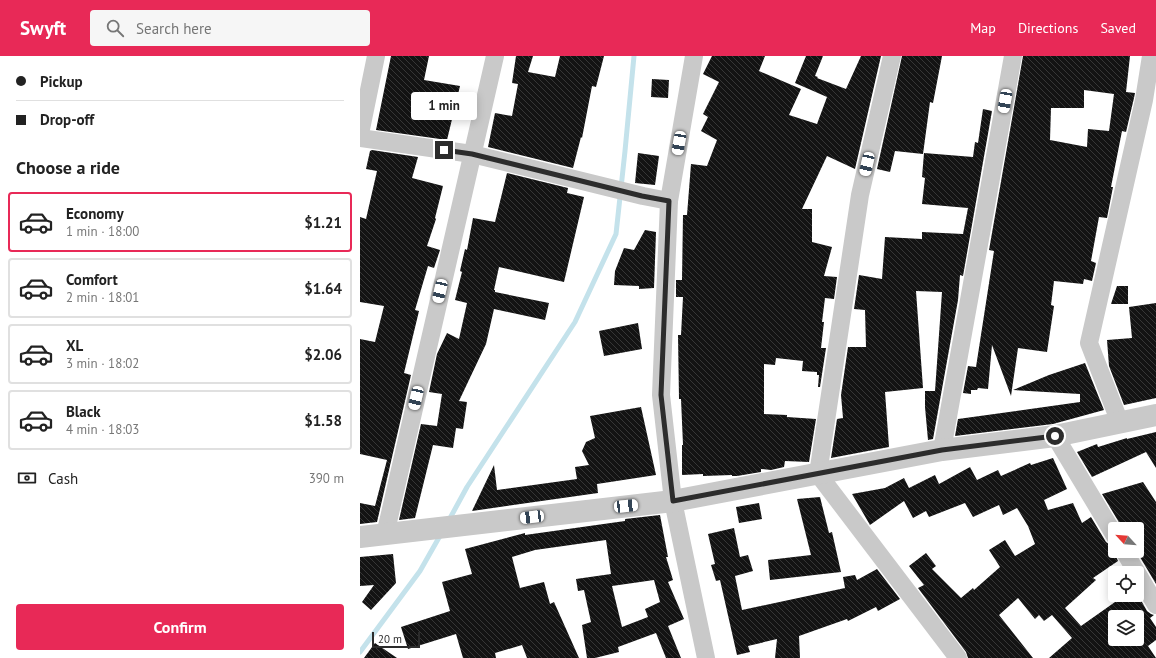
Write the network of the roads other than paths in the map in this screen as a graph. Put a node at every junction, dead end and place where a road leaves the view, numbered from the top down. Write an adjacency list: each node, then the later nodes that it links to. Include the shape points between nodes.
1 (376, 56): 7 (street)
2 (495, 56): 9 (street)
3 (694, 56): 10 (street)
4 (892, 56): 15 (street, via 860,195)
5 (1013, 56): 14 (street)
6 (1151, 56): 12 (street, via 1144,100 1089,343)
7 (360, 134)
8 (360, 138): 9 (street)
9 (472, 154): 10 (street); 18 (street)
10 (669, 201): 16 (street, via 661,395)
11 (1156, 415): 12 (street)
12 (1120, 423): 13 (street)
13 (1055, 436): 14 (street); 17 (street)
14 (942, 450): 15 (street)
15 (818, 474): 16 (street); 23 (street)
16 (673, 501): 18 (street); 22 (street)
17 (1108, 524)
18 (385, 535): 19 (street)
19 (360, 537)
20 (1128, 558): 21 (street)
21 (1156, 605)
22 (706, 658)
23 (958, 658)

